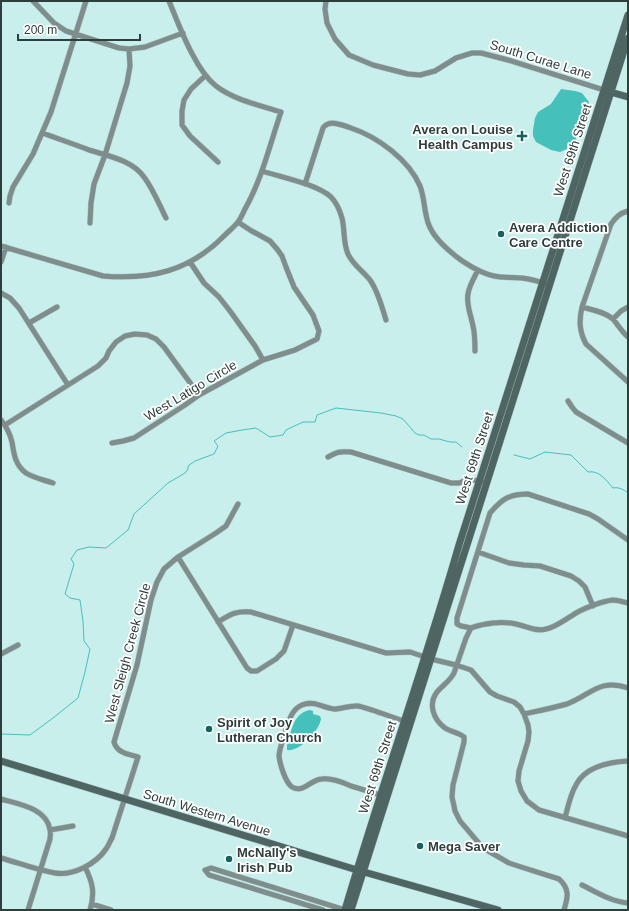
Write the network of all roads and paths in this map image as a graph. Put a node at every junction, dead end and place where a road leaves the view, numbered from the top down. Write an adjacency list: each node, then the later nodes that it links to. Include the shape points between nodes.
1 (33, 1): 7 (street, via 54,23)
2 (86, 1): 7 (street)
3 (169, 1): 6 (street)
4 (326, 1): 11 (street, South Curae Lane, via 327,23 335,39 349,55 373,65 420,75 435,71 456,58 481,53)
5 (628, 15): 11 (main road, West 69th Street)
6 (183, 33): 9 (street, via 145,47); 10 (street)
7 (75, 34): 9 (street); 13 (street)
8 (628, 38): 11 (main road, West 69th Street)
9 (129, 49): 14 (street, via 127,83)
10 (205, 76): 15 (street, via 184,100 182,125); 16 (street, via 216,86 241,100 281,112)
11 (607, 91): 12 (main road); 27 (main road, West 69th Street)
12 (628, 97)
13 (43, 133): 14 (street); 18 (street, via 13,187)
14 (105, 155): 20 (street, via 124,161 143,176); 22 (street, via 94,184)
15 (218, 162)
16 (262, 171): 17 (street); 21 (street)
17 (305, 184): 26 (street, via 323,128 334,123 358,130 376,139 394,153 412,172 420,187 427,220 438,240 452,254); 33 (street, via 331,197 338,207 349,256 370,280)
18 (9, 203)
19 (628, 211): 30 (street, via 616,217 611,224)
20 (166, 218)
21 (238, 222): 25 (street, via 217,244); 37 (street, West Latigo Circle, via 277,248 294,287 313,315 319,331 317,339 310,343)
22 (90, 223)
23 (3, 247): 24 (street); 25 (street, via 103,276 156,275)
24 (1, 262)
25 (190, 262): 37 (street, via 204,283 230,311)
26 (478, 270): 27 (street, via 494,276 521,278); 36 (street, via 468,294 475,334)
27 (546, 284): 47 (main road, West 69th Street)
28 (1, 293): 34 (street, via 10,298)
29 (57, 307): 34 (street)
30 (582, 307): 32 (street, via 602,312); 38 (street, via 580,328 586,344)
31 (628, 307): 32 (street)
32 (613, 319): 35 (street)
33 (386, 320)
34 (29, 323): 39 (street)
35 (628, 337)
36 (475, 351)
37 (263, 360): 40 (street, West Latigo Circle)
38 (628, 382)
39 (68, 385): 40 (street, via 98,366 116,342 125,336 135,334 147,335 164,346); 43 (street)
40 (199, 395): 44 (street, West Latigo Circle, via 134,438)
41 (568, 401): 45 (street, via 576,412)
42 (1, 420): 43 (street)
43 (5, 425): 48 (street, via 16,462 20,467 26,473)
44 (112, 443)
45 (628, 443)
46 (328, 457): 47 (street, via 335,453 351,452 451,483 469,480)
47 (483, 482): 60 (main road, West 69th Street)
48 (53, 483)
49 (238, 504): 52 (street, West Sleigh Creek Circle, via 226,526)
50 (628, 540): 51 (street, via 589,514 528,494 518,494 498,504 490,514)
51 (478, 552): 54 (street, via 509,563 540,566 571,576 585,587); 57 (street, via 456,618 457,624)
52 (178, 557): 55 (street); 69 (street, West Sleigh Creek Circle, via 164,569 157,582 137,665 114,742 121,752 138,757)
53 (628, 603): 54 (street, via 612,600)
54 (593, 606): 57 (street, via 545,630 507,623)
55 (218, 622): 56 (street, via 231,613 240,611); 56 (street, via 247,668 252,671 257,671 284,651)
56 (293, 625): 60 (street, via 386,653 410,652)
57 (471, 628): 61 (street)
58 (18, 645): 59 (street)
59 (1, 654)
60 (428, 658): 61 (street); 64 (main road, West 69th Street)
61 (456, 665): 63 (street, via 471,670 490,692 514,702); 88 (street, via 451,678 437,693 433,702 434,717 440,724 464,737 453,785 455,811 482,848 513,865 559,879 567,890 568,897)
62 (628, 688): 63 (street, via 607,685 599,687 569,703)
63 (524, 714): 70 (street, via 529,732 519,771 521,791 527,802 539,810)
64 (407, 722): 67 (main road, West 69th Street); 67 (street, via 359,706 333,709 310,703 301,705 291,716 279,755 284,775 292,787 304,788 319,779 331,779); 77 (main road, West 69th Street)
65 (1, 761): 69 (main road, South Western Avenue)
66 (628, 761): 70 (street, via 606,764 585,773 576,784)
67 (380, 795): 77 (main road, West 69th Street)
68 (1, 799): 72 (street, via 34,809 45,818)
69 (125, 799): 75 (street, via 106,849 99,858); 77 (main road, South Western Avenue)
70 (565, 818): 73 (street)
71 (73, 826): 72 (street)
72 (50, 830): 76 (street)
73 (628, 836)
74 (1, 858): 76 (street)
75 (86, 867): 76 (street, via 57,873); 80 (street, via 93,891)
76 (41, 870): 81 (street)
77 (360, 871): 85 (main road, West 69th Street); 86 (main road, West 69th Street); 87 (main road, South Western Avenue)
78 (582, 885): 79 (street, via 612,899)
79 (628, 903)
80 (92, 904): 82 (street); 83 (street)
81 (28, 910)
82 (90, 910)
83 (111, 910)
84 (323, 910): 85 (street, via 209,875 205,870 211,868)
85 (345, 910)
86 (351, 910)
87 (498, 910)
88 (564, 910)

